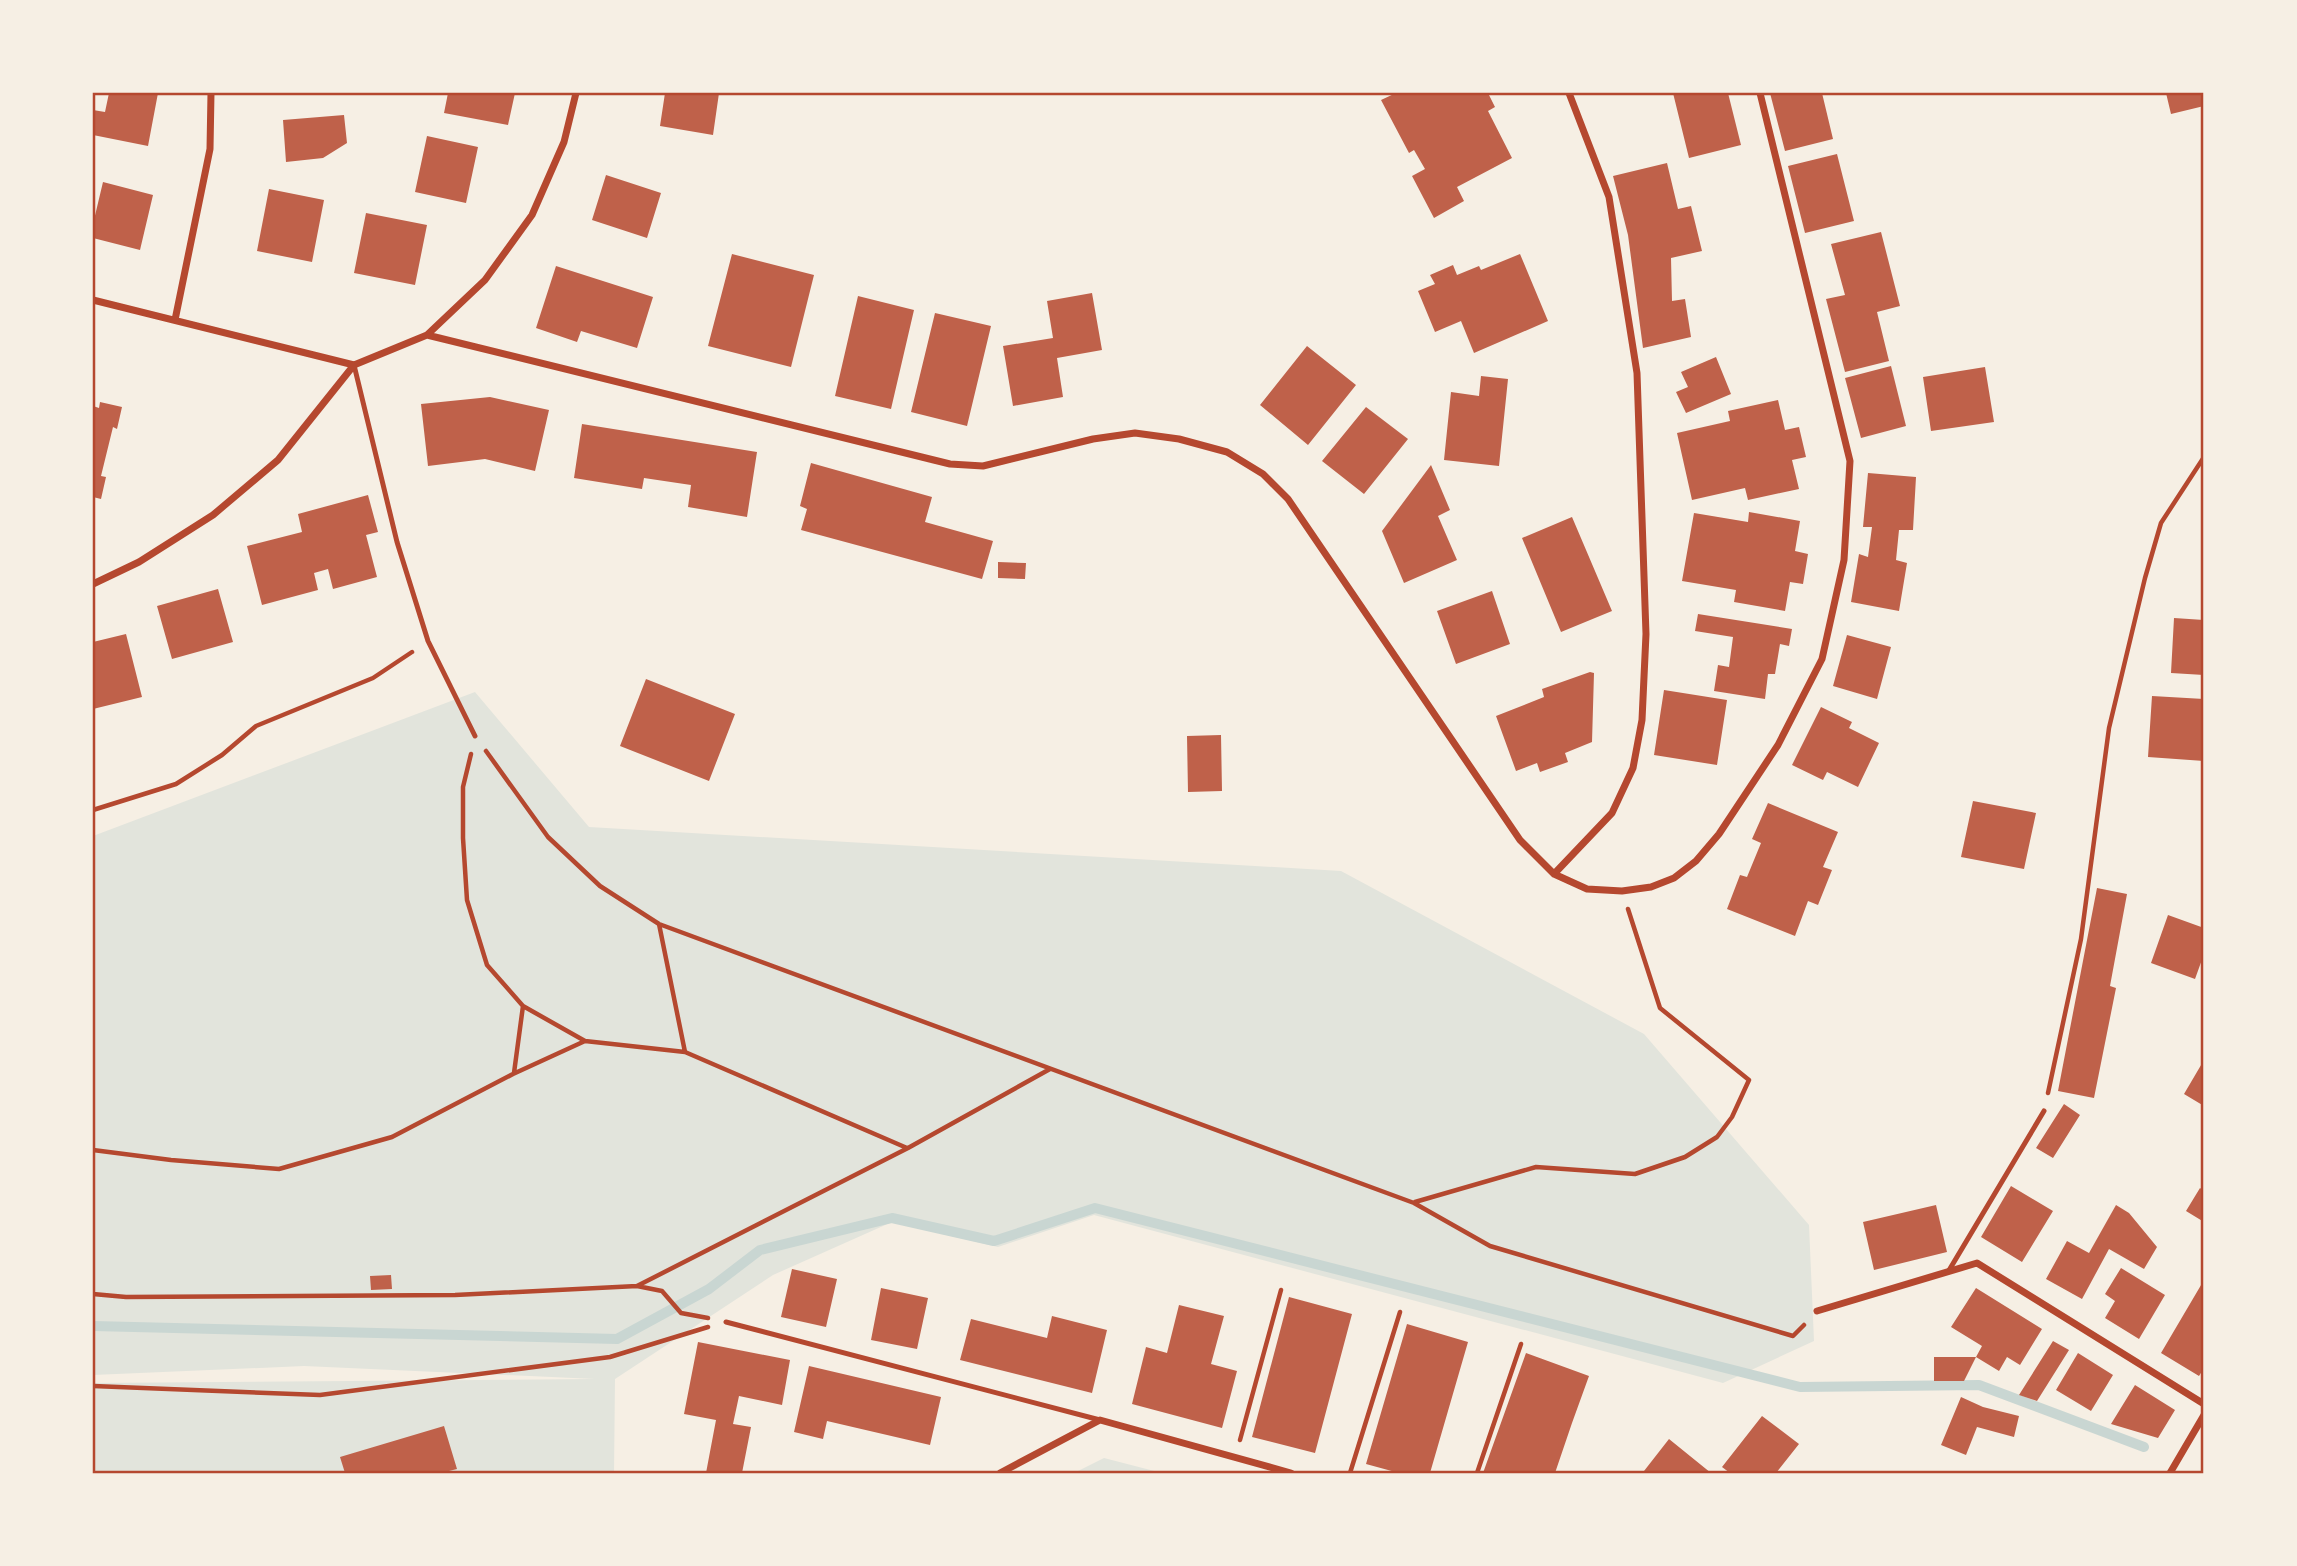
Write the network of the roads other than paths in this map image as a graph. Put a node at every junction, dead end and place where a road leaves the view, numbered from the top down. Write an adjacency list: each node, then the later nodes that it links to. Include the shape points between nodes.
1 (211, 93): 6 (street, via 210,149)
2 (576, 93): 7 (street, via 564,142 532,215 485,280)
3 (1569, 93): 11 (street, via 1609,197 1636,361 1646,634 1642,720 1633,768 1612,813)
4 (1760, 93): 11 (street, via 1850,461 1844,560 1822,659 1778,745 1719,834 1675,878 1622,891 1587,889)
5 (93, 300): 6 (street)
6 (176, 320): 8 (street)
7 (427, 335): 8 (street); 11 (street, via 950,464 984,466 1135,433 1227,452 1263,474 1288,499 1520,840)
8 (354, 365): 9 (street, via 278,460 213,516 139,562); 10 (lane, via 397,542 428,641)
9 (93, 584)
10 (475, 736)
11 (1554, 874)
12 (2044, 1111): 13 (lane)
13 (1948, 1272): 14 (street); 16 (street, via 1977,1263)
14 (1817, 1311)
15 (726, 1322): 18 (lane)
16 (2204, 1404)
17 (2204, 1415): 21 (street)
18 (1100, 1420): 19 (street); 20 (street)
19 (1000, 1473)
20 (1291, 1473)
21 (2170, 1473)

